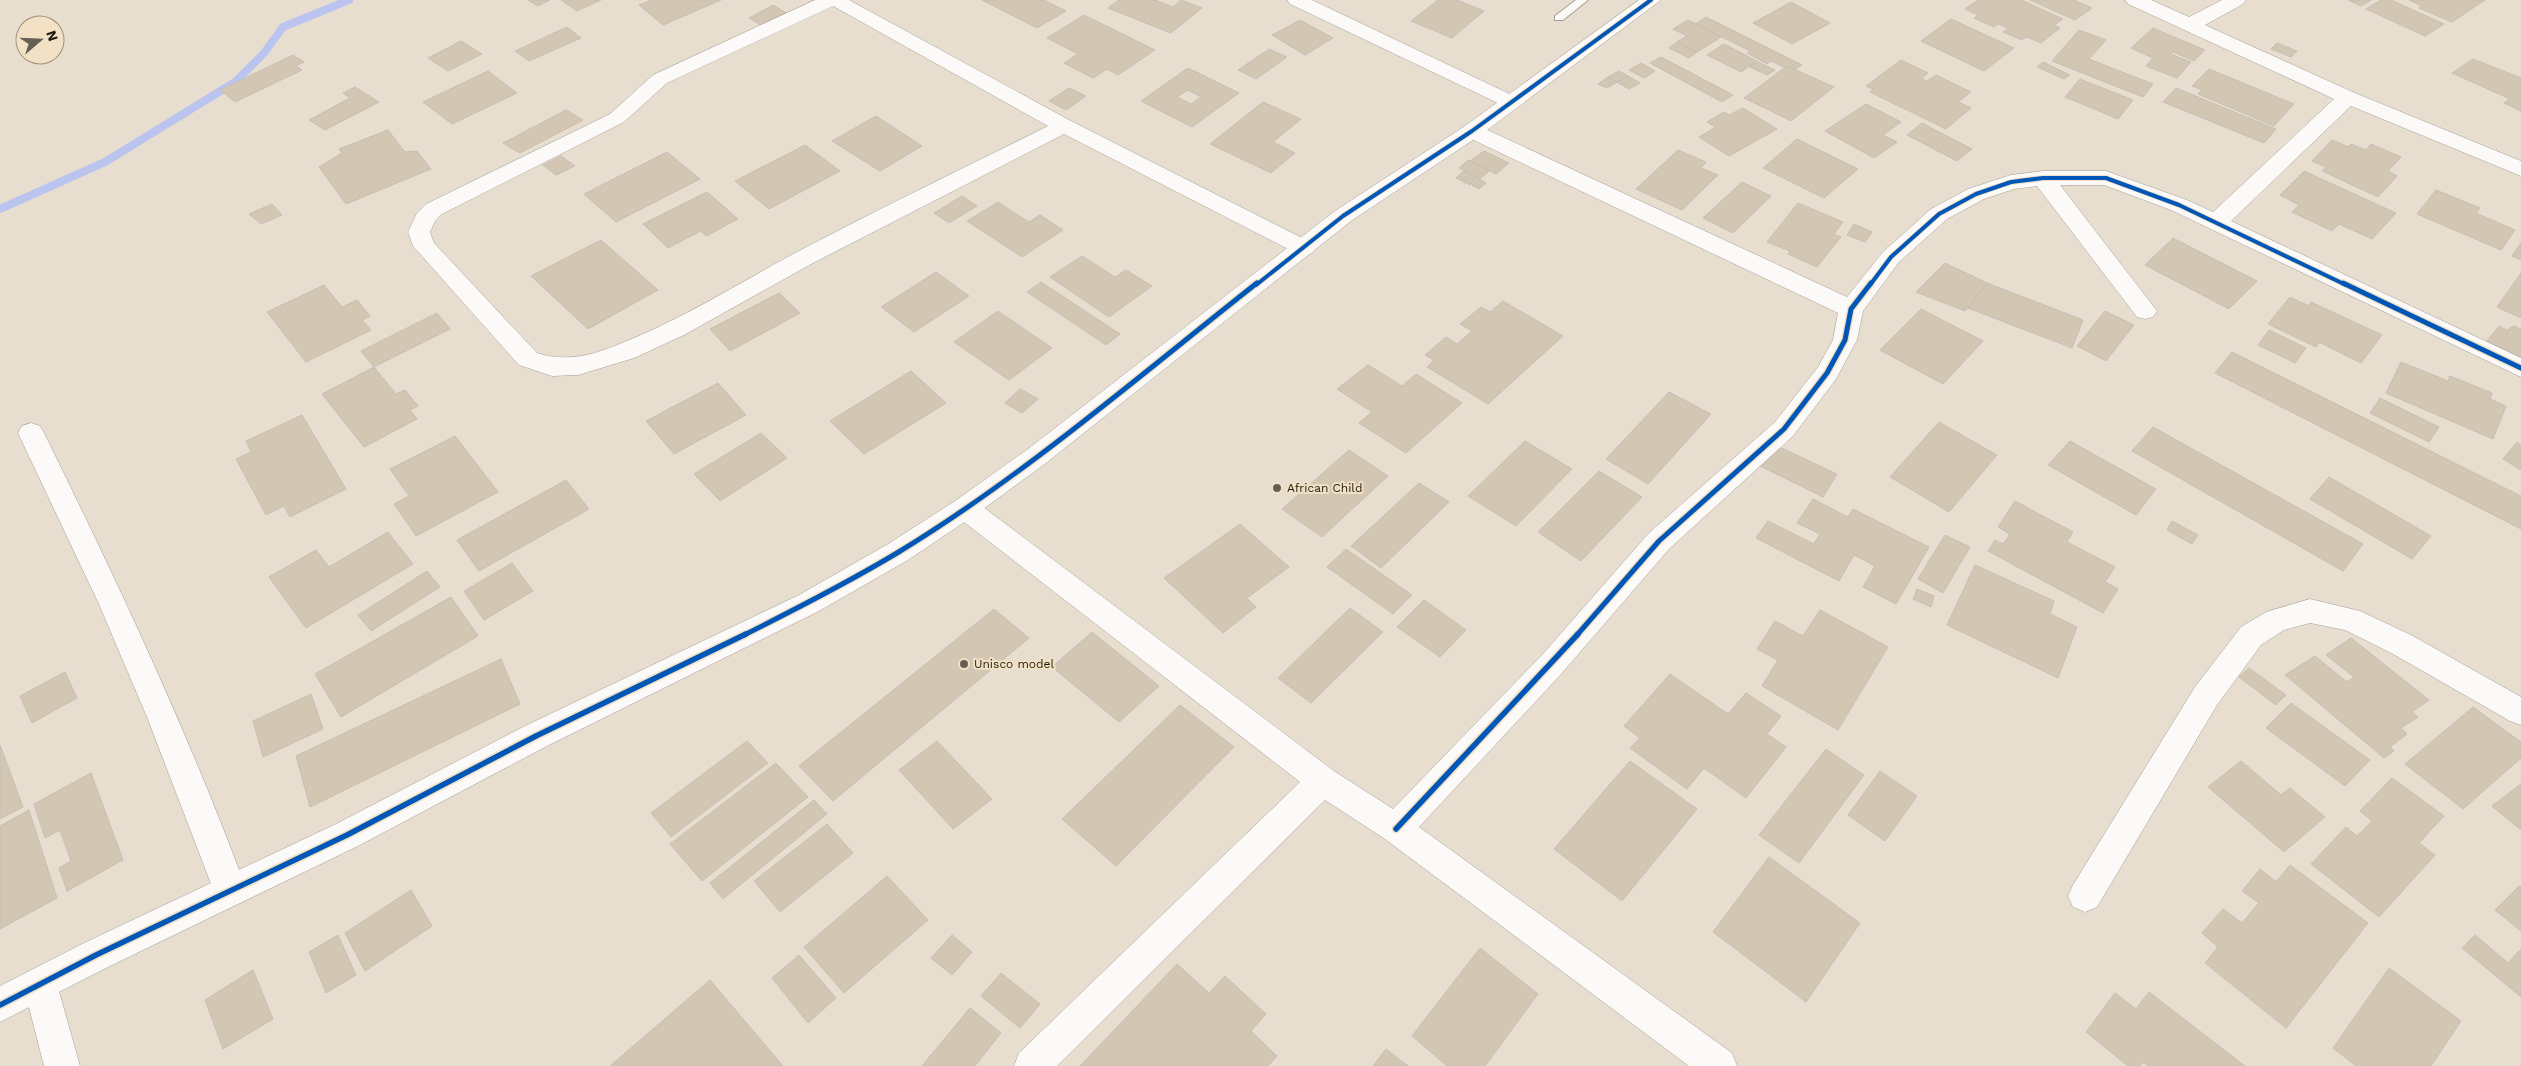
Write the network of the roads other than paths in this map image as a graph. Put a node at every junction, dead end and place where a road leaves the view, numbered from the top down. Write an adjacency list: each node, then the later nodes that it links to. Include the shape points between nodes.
1 (831, 0): 12 (street, via 660,78 617,118 434,209 425,218 419,232 424,246 528,359 552,367 578,366 625,352 675,328)
2 (835, 0): 12 (street)
3 (1296, 0): 11 (street)
4 (1583, 0): 8 (lane)
5 (1651, 0): 11 (street)
6 (2134, 0): 9 (street)
7 (2236, 0): 9 (street)
8 (1559, 18)
9 (2190, 25): 10 (street)
10 (2348, 97): 14 (street); 16 (street)
11 (1511, 102): 13 (street)
12 (1064, 126): 17 (street)
13 (1472, 131): 17 (street, via 1343,216); 18 (street)
14 (2521, 169)
15 (2043, 178): 16 (street, via 2106,178); 18 (street, via 2011,182 1976,194 1939,214 1891,257); 19 (street)
16 (2216, 222): 20 (street)
17 (1304, 248): 22 (street, via 1131,385)
18 (1851, 309): 25 (street, via 1845,340 1827,372 1784,429 1660,541 1552,664)
19 (2145, 311)
20 (2521, 368)
21 (31, 434): 26 (street, via 110,596 187,773)
22 (965, 508): 24 (street); 26 (street, via 898,552 809,603 536,736)
23 (2521, 712): 27 (street, via 2350,619 2310,611 2276,620 2251,636 2206,696)
24 (1323, 781): 25 (street); 31 (street)
25 (1396, 829): 32 (street)
26 (230, 891): 28 (street)
27 (2085, 896)
28 (40, 984): 29 (street); 30 (street)
29 (0, 1005)
30 (62, 1066)
31 (1032, 1066)
32 (1719, 1066)

